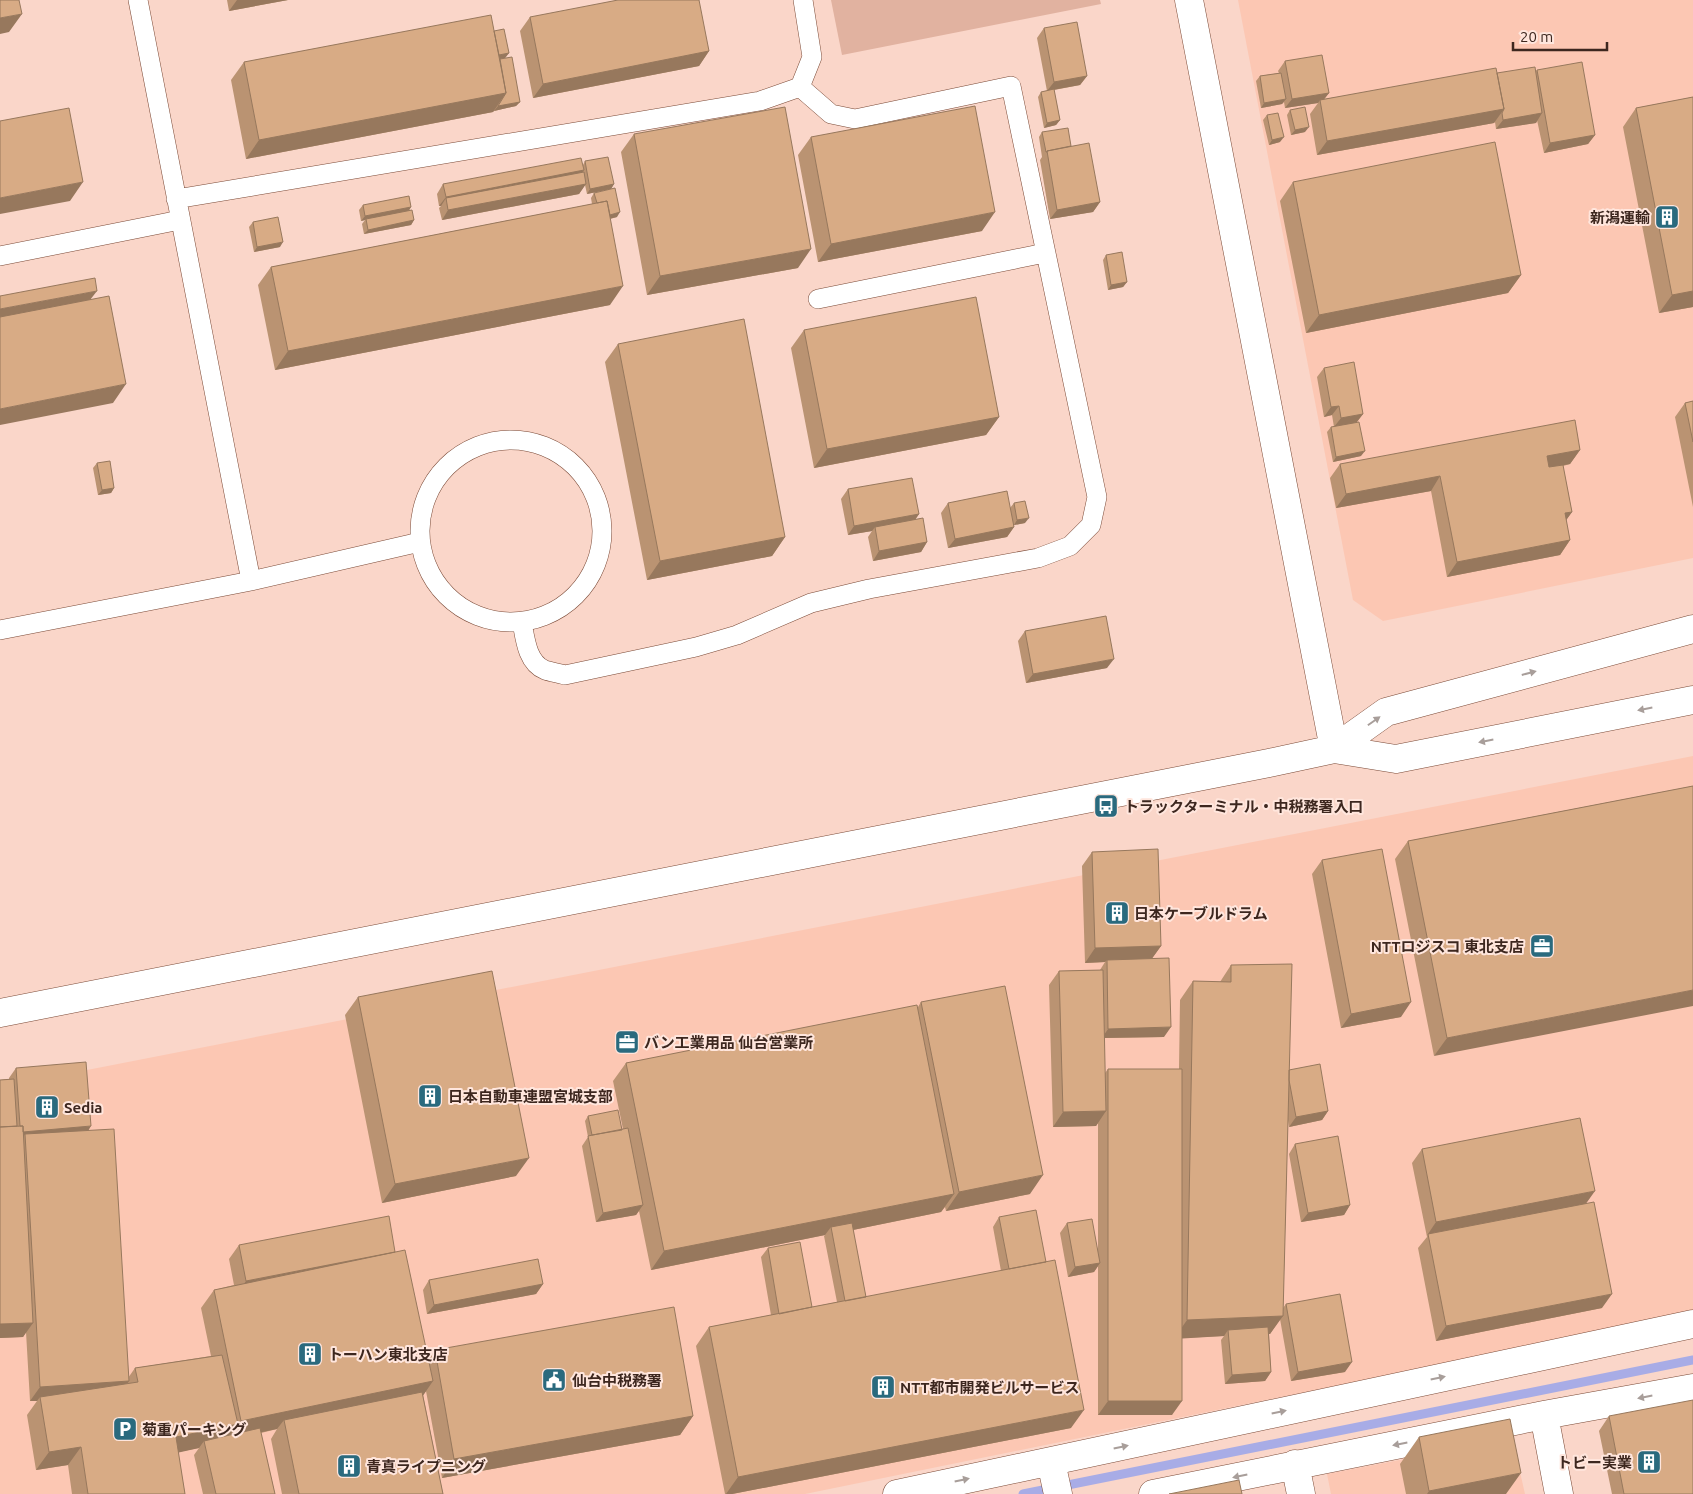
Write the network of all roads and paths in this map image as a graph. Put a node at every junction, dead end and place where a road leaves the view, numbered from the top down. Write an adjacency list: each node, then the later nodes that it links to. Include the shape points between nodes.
1 (138, 0): 5 (lane)
2 (803, 0): 4 (lane, via 812,57)
3 (1189, 0): 16 (street)
4 (800, 87): 5 (lane, via 760,101); 7 (lane, via 832,114 855,119 1011,86)
5 (176, 200): 6 (lane)
6 (180, 220): 8 (lane); 11 (lane)
7 (1045, 253): 9 (lane); 12 (lane, via 1097,497 1091,525 1070,546 1038,558 811,603 737,635 696,647 565,675 543,670 532,659)
8 (0, 256)
9 (818, 299)
10 (420, 542): 11 (lane); 12 (lane, via 428,569 444,593 467,610 493,621); 12 (lane, via 422,511 434,483 461,456 481,445 511,440 541,445 568,460 589,482 601,510 602,541 594,570 576,596 552,613)
11 (250, 581): 14 (lane)
12 (522, 622)
13 (1693, 628): 16 (street, one-way to 13, via 1386,712)
14 (0, 630)
15 (1693, 700): 16 (street, one-way to 16, via 1396,759)
16 (1334, 749): 17 (street)
17 (0, 1013)
18 (1693, 1324): 21 (street, one-way to 18)
19 (1693, 1388): 20 (street, one-way to 20)
20 (1544, 1415): 22 (street, one-way to 22); 27 (street)
21 (1051, 1462): 23 (street, one-way to 21); 24 (street)
22 (1295, 1464): 25 (street, one-way to 25); 26 (street)
23 (897, 1494)
24 (1058, 1494)
25 (1153, 1494)
26 (1301, 1494)
27 (1559, 1494)

